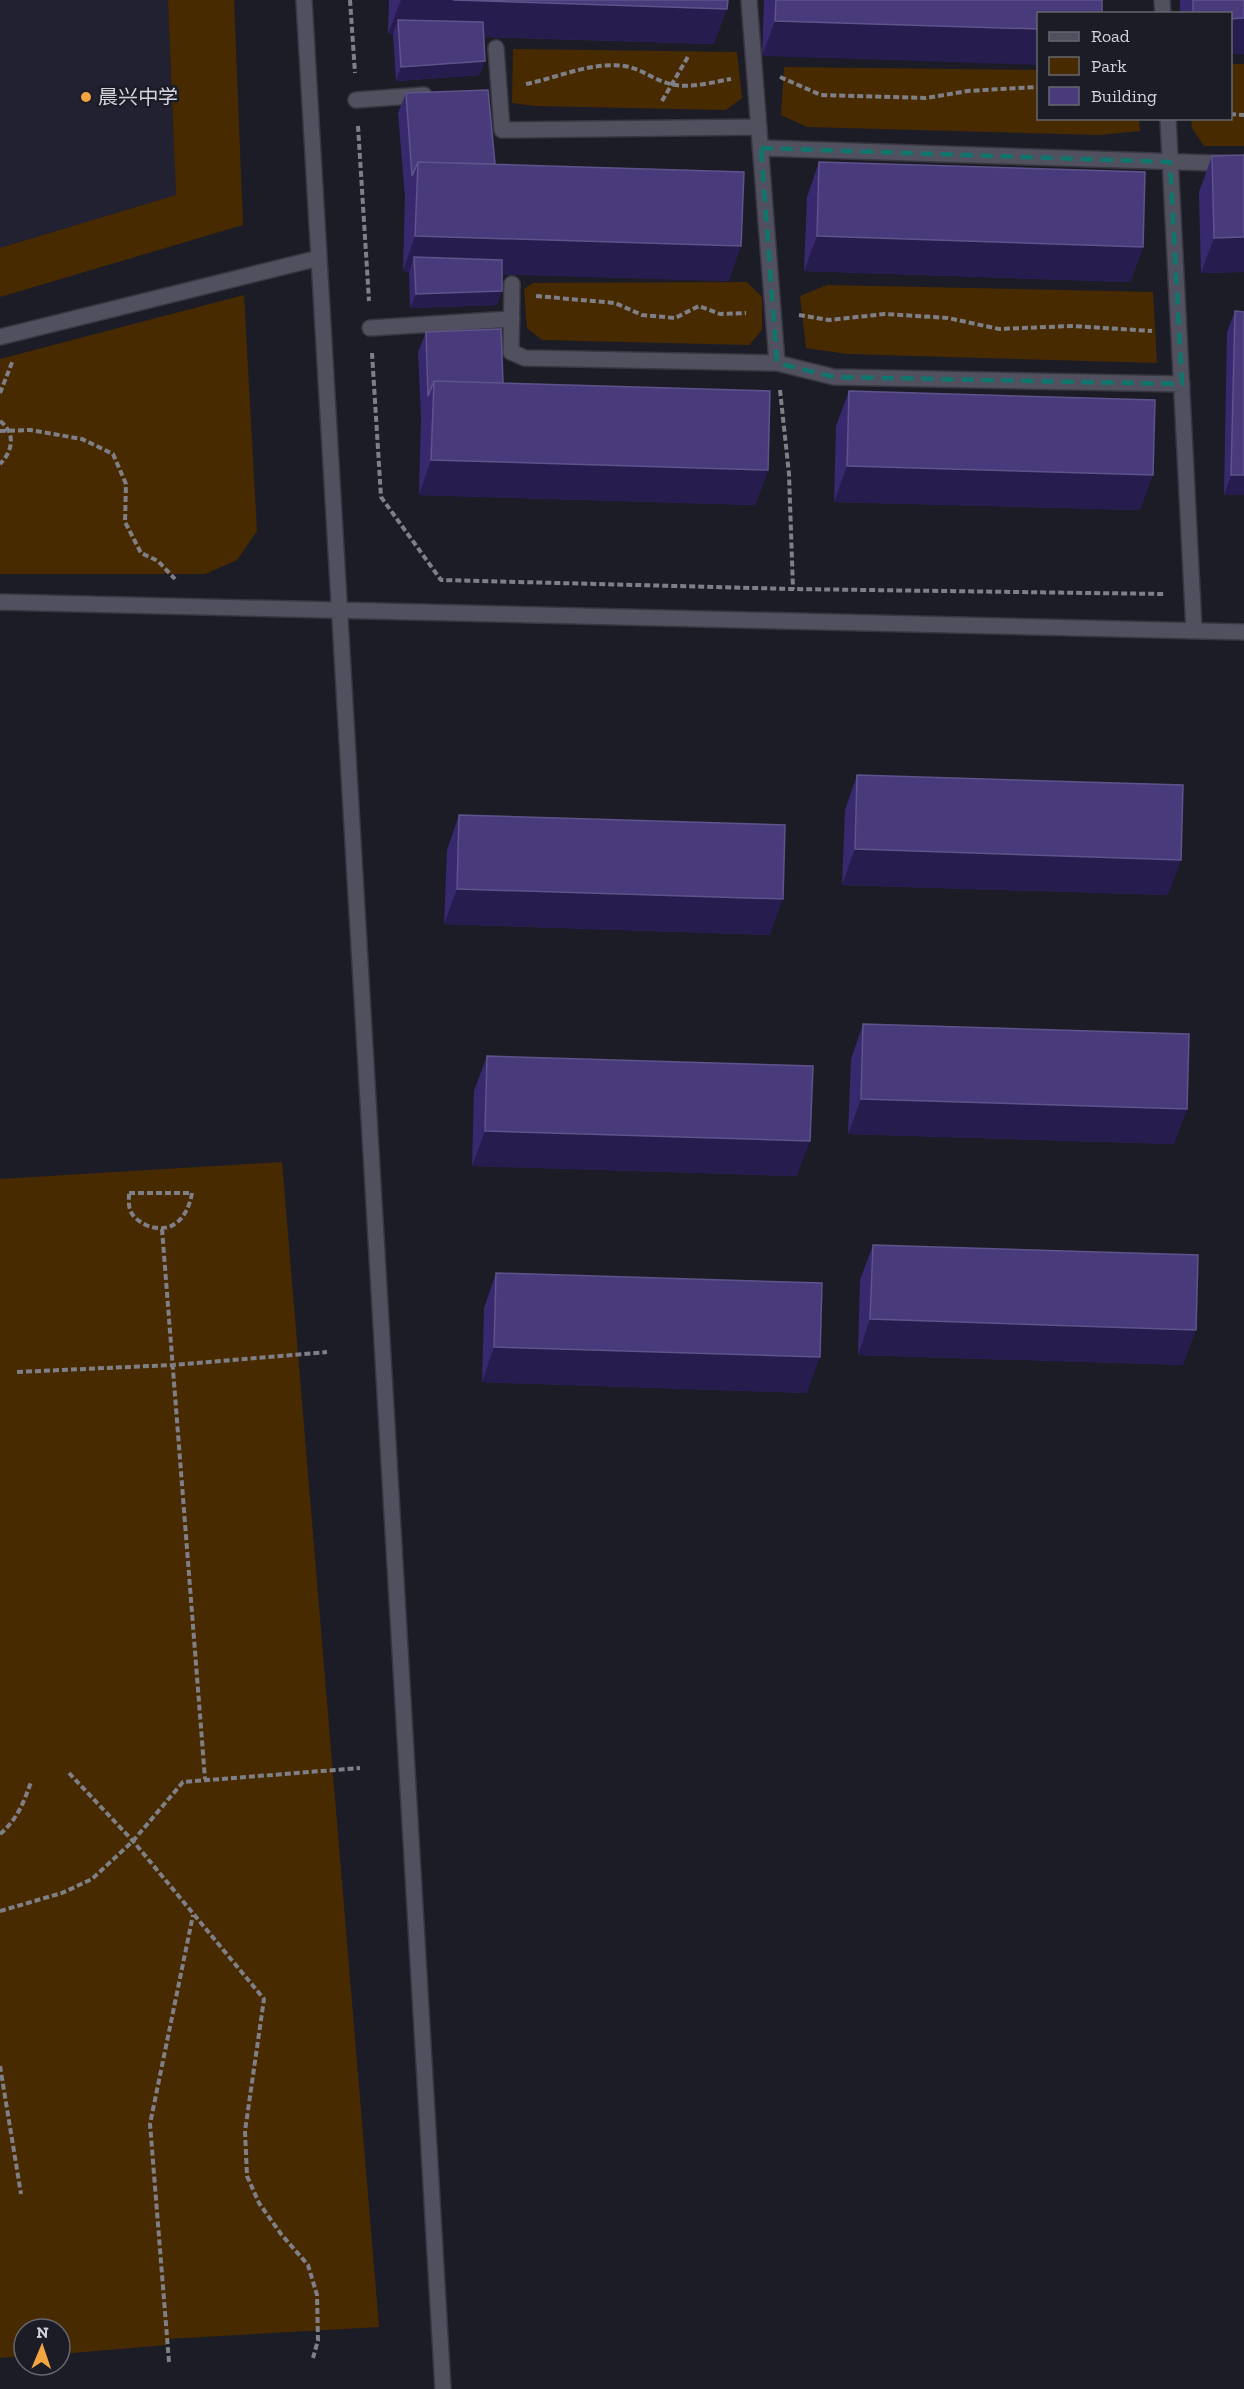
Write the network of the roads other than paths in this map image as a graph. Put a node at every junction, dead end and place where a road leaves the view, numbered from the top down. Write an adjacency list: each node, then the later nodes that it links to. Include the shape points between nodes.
1 (304, 0): 11 (street)
2 (749, 0): 7 (street)
3 (496, 48): 7 (street, via 493,90 502,130)
4 (440, 94): 5 (street)
5 (356, 100)
6 (1168, 120): 9 (street)
7 (759, 127): 8 (street)
8 (761, 147): 9 (street); 16 (street)
9 (1170, 162): 10 (street); 17 (street)
10 (1244, 164)
11 (319, 258): 15 (street); 19 (street)
12 (512, 290): 13 (street)
13 (512, 319): 14 (street); 16 (street, via 512,352 525,357)
14 (370, 328)
15 (0, 337)
16 (777, 363): 17 (street, via 834,377)
17 (1182, 384): 20 (street)
18 (0, 602): 19 (street)
19 (340, 609): 20 (street); 22 (street)
20 (1194, 630): 21 (street)
21 (1244, 632)
22 (443, 2389)

